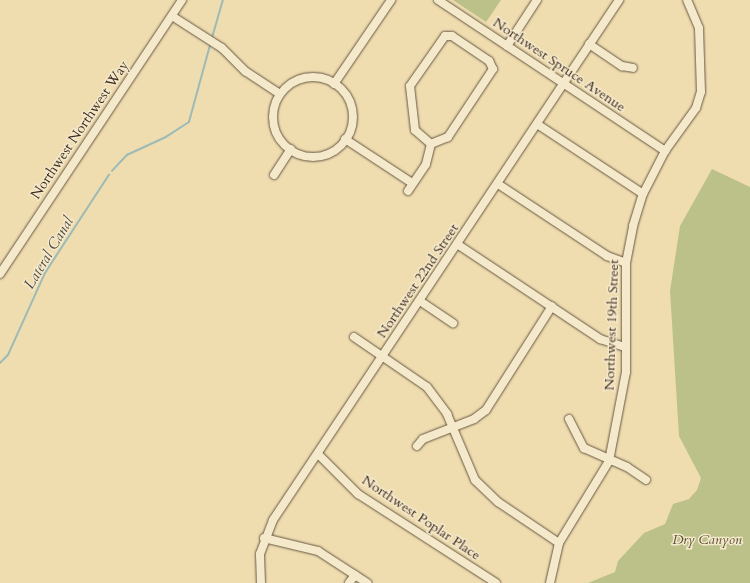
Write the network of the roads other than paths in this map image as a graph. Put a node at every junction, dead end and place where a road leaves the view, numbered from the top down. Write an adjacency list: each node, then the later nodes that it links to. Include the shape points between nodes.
1 (182, 0): 7 (street, Northwest Northwest Way)
2 (390, 0): 11 (street)
3 (438, 0): 9 (street, Northwest Spruce Avenue)
4 (537, 0): 9 (street)
5 (619, 0): 8 (street, Northwest 22nd Street)
6 (687, 0): 18 (street, Northwest 19th Street, via 699,28 701,92 696,108)
7 (172, 16): 13 (street, via 222,48 245,71); 24 (street, Northwest Northwest Way)
8 (589, 44): 10 (street, via 622,66); 12 (street, Northwest 22nd Street)
9 (507, 46): 12 (street, Northwest Spruce Avenue)
10 (633, 68)
11 (334, 84): 13 (street, via 312,77 298,79); 15 (street, via 351,106 352,118)
12 (564, 84): 14 (street, Northwest 22nd Street); 18 (street, Northwest Spruce Avenue)
13 (280, 94): 17 (street, via 273,110 273,124 278,136)
14 (537, 124): 20 (street, Northwest 22nd Street); 21 (street)
15 (346, 139): 16 (street, via 410,187 426,164); 17 (street, via 324,155 312,157)
16 (431, 144): 16 (street, via 418,136 415,130 410,86 442,38 449,35 489,61 493,68 448,137)
17 (291, 150): 19 (street)
18 (666, 151): 21 (street, Northwest 19th Street)
19 (274, 175)
20 (498, 184): 22 (street, Northwest 22nd Street); 23 (street, via 607,256)
21 (643, 194): 23 (street, Northwest 19th Street)
22 (457, 244): 25 (street, Northwest 22nd Street); 26 (street)
23 (626, 263): 29 (street, Northwest 19th Street)
24 (0, 274)
25 (420, 301): 27 (street); 30 (street, Northwest 22nd Street)
26 (552, 306): 29 (street, via 600,339); 32 (street, via 486,410)
27 (453, 323)
28 (354, 337): 30 (street)
29 (625, 347): 35 (street, Northwest 19th Street, via 624,391)
30 (383, 355): 32 (street, via 427,387 447,414); 34 (street, Northwest 22nd Street)
31 (569, 419): 35 (street, via 584,448)
32 (452, 428): 33 (street, via 423,439); 38 (street, via 464,462 479,484 498,502)
33 (417, 446)
34 (318, 454): 37 (street, Northwest 22nd Street); 43 (street, Northwest Poplar Place, via 358,494)
35 (609, 461): 36 (street, via 632,470); 38 (street, Northwest 19th Street)
36 (646, 480)
37 (264, 538): 39 (street, via 318,551); 40 (street, Northwest 22nd Street, via 260,554)
38 (559, 543): 44 (street, Northwest 19th Street)
39 (354, 575): 41 (street); 42 (street)
40 (261, 583)
41 (349, 583)
42 (367, 583)
43 (496, 583)
44 (550, 583)

